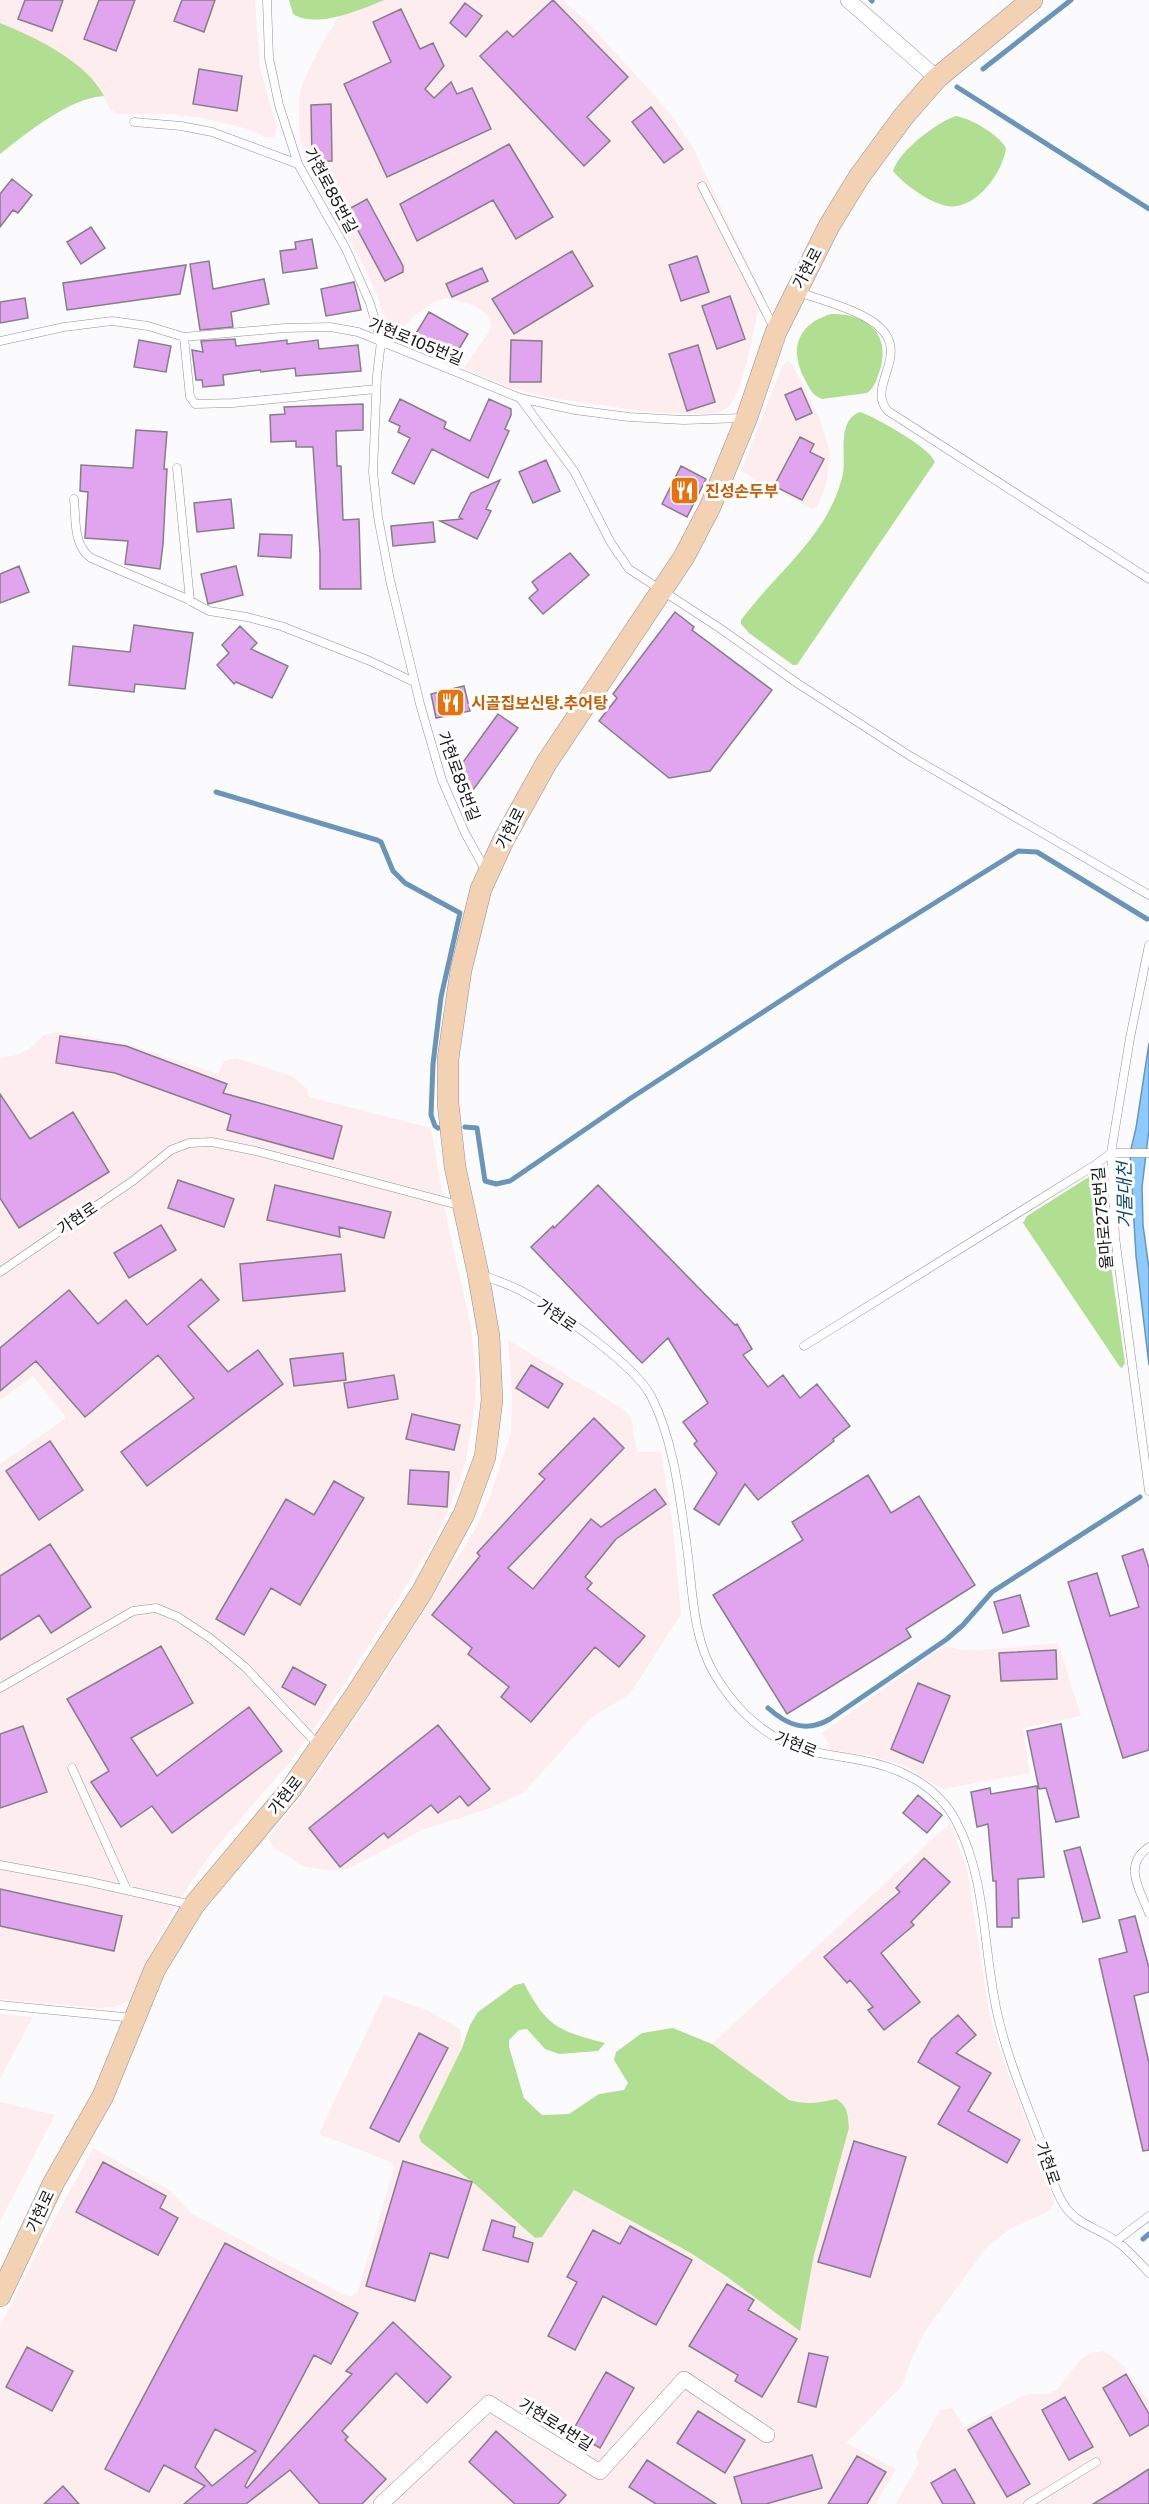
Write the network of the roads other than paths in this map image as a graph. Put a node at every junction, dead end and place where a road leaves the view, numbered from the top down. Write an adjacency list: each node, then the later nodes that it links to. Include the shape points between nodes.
1 (267, 0): 6 (lane, 가현로85번길, via 269,58)
2 (848, 0): 4 (street)
3 (1032, 0): 4 (street, 가현로)
4 (937, 78): 8 (street, 가현로, via 859,177)
5 (134, 123): 6 (lane, via 212,132)
6 (298, 164): 12 (lane, 가현로85번길, via 346,249 370,303)
7 (702, 186): 9 (lane)
8 (795, 291): 9 (street, 가현로); 18 (lane, via 866,317 883,331 892,356 881,392 888,411)
9 (776, 332): 15 (street, 가현로)
10 (184, 337): 11 (lane, 가현로105번길, via 112,321); 12 (lane, 가현로105번길, via 285,327 330,327 358,332); 13 (lane, via 190,397 195,404)
11 (0, 341)
12 (381, 342): 13 (lane, 가현로85번길); 14 (lane, 가현로105번길)
13 (376, 389): 21 (lane, 가현로85번길, via 373,472 378,517)
14 (520, 398): 15 (lane, 가현로105번길, via 629,417); 19 (lane, via 574,471 629,569)
15 (747, 417): 19 (street, 가현로, via 710,507)
16 (177, 468): 20 (lane)
17 (74, 499): 20 (lane, via 82,552)
18 (1149, 579)
19 (662, 591): 22 (street, 가현로, via 542,771); 23 (lane, via 910,756)
20 (190, 601): 21 (lane, via 209,611 281,626)
21 (414, 682): 22 (lane, 가현로85번길, via 442,780)
22 (488, 875): 27 (street, 가현로, via 461,970 448,1059 454,1167)
23 (1149, 896)
24 (1149, 945): 25 (lane, 율마로275번길)
25 (1111, 1153): 26 (lane); 30 (lane); 31 (lane, 율마로275번길, via 1115,1237)
26 (1149, 1153)
27 (464, 1207): 28 (lane, 가현로, via 256,1151 212,1142 189,1143 171,1150 135,1180); 29 (street, 가현로)
28 (0, 1272)
29 (478, 1273): 33 (street, 가현로, via 489,1336 492,1400 485,1457 464,1514 422,1592); 43 (lane, 가현로, via 524,1292 562,1318 613,1354 649,1391 669,1446 702,1646 734,1702 756,1724 784,1742 819,1754 898,1770 926,1786 956,1820 976,1875 1000,2024 1059,2197 1077,2220)
30 (804, 1347)
31 (1149, 1491)
32 (0, 1688): 33 (lane, via 134,1611 156,1608 210,1638 245,1667)
33 (320, 1748): 38 (street, 가현로, via 291,1789)
34 (72, 1768): 37 (lane)
35 (1149, 1847): 39 (lane, via 1135,1861 1134,1871)
36 (0, 1865): 37 (lane)
37 (127, 1890): 38 (lane)
38 (194, 1905): 41 (street, 가현로, via 155,1969)
39 (1149, 1913)
40 (0, 2005): 41 (lane)
41 (135, 2018): 45 (street, 가현로, via 103,2096 53,2184)
42 (1149, 2216): 43 (lane)
43 (1116, 2241): 44 (lane)
44 (1149, 2273)
45 (0, 2296)
46 (767, 2435): 48 (street, 가현로4번길, via 684,2379 600,2472 489,2403)
47 (1096, 2462): 49 (lane)
48 (381, 2504)
49 (1028, 2504)

